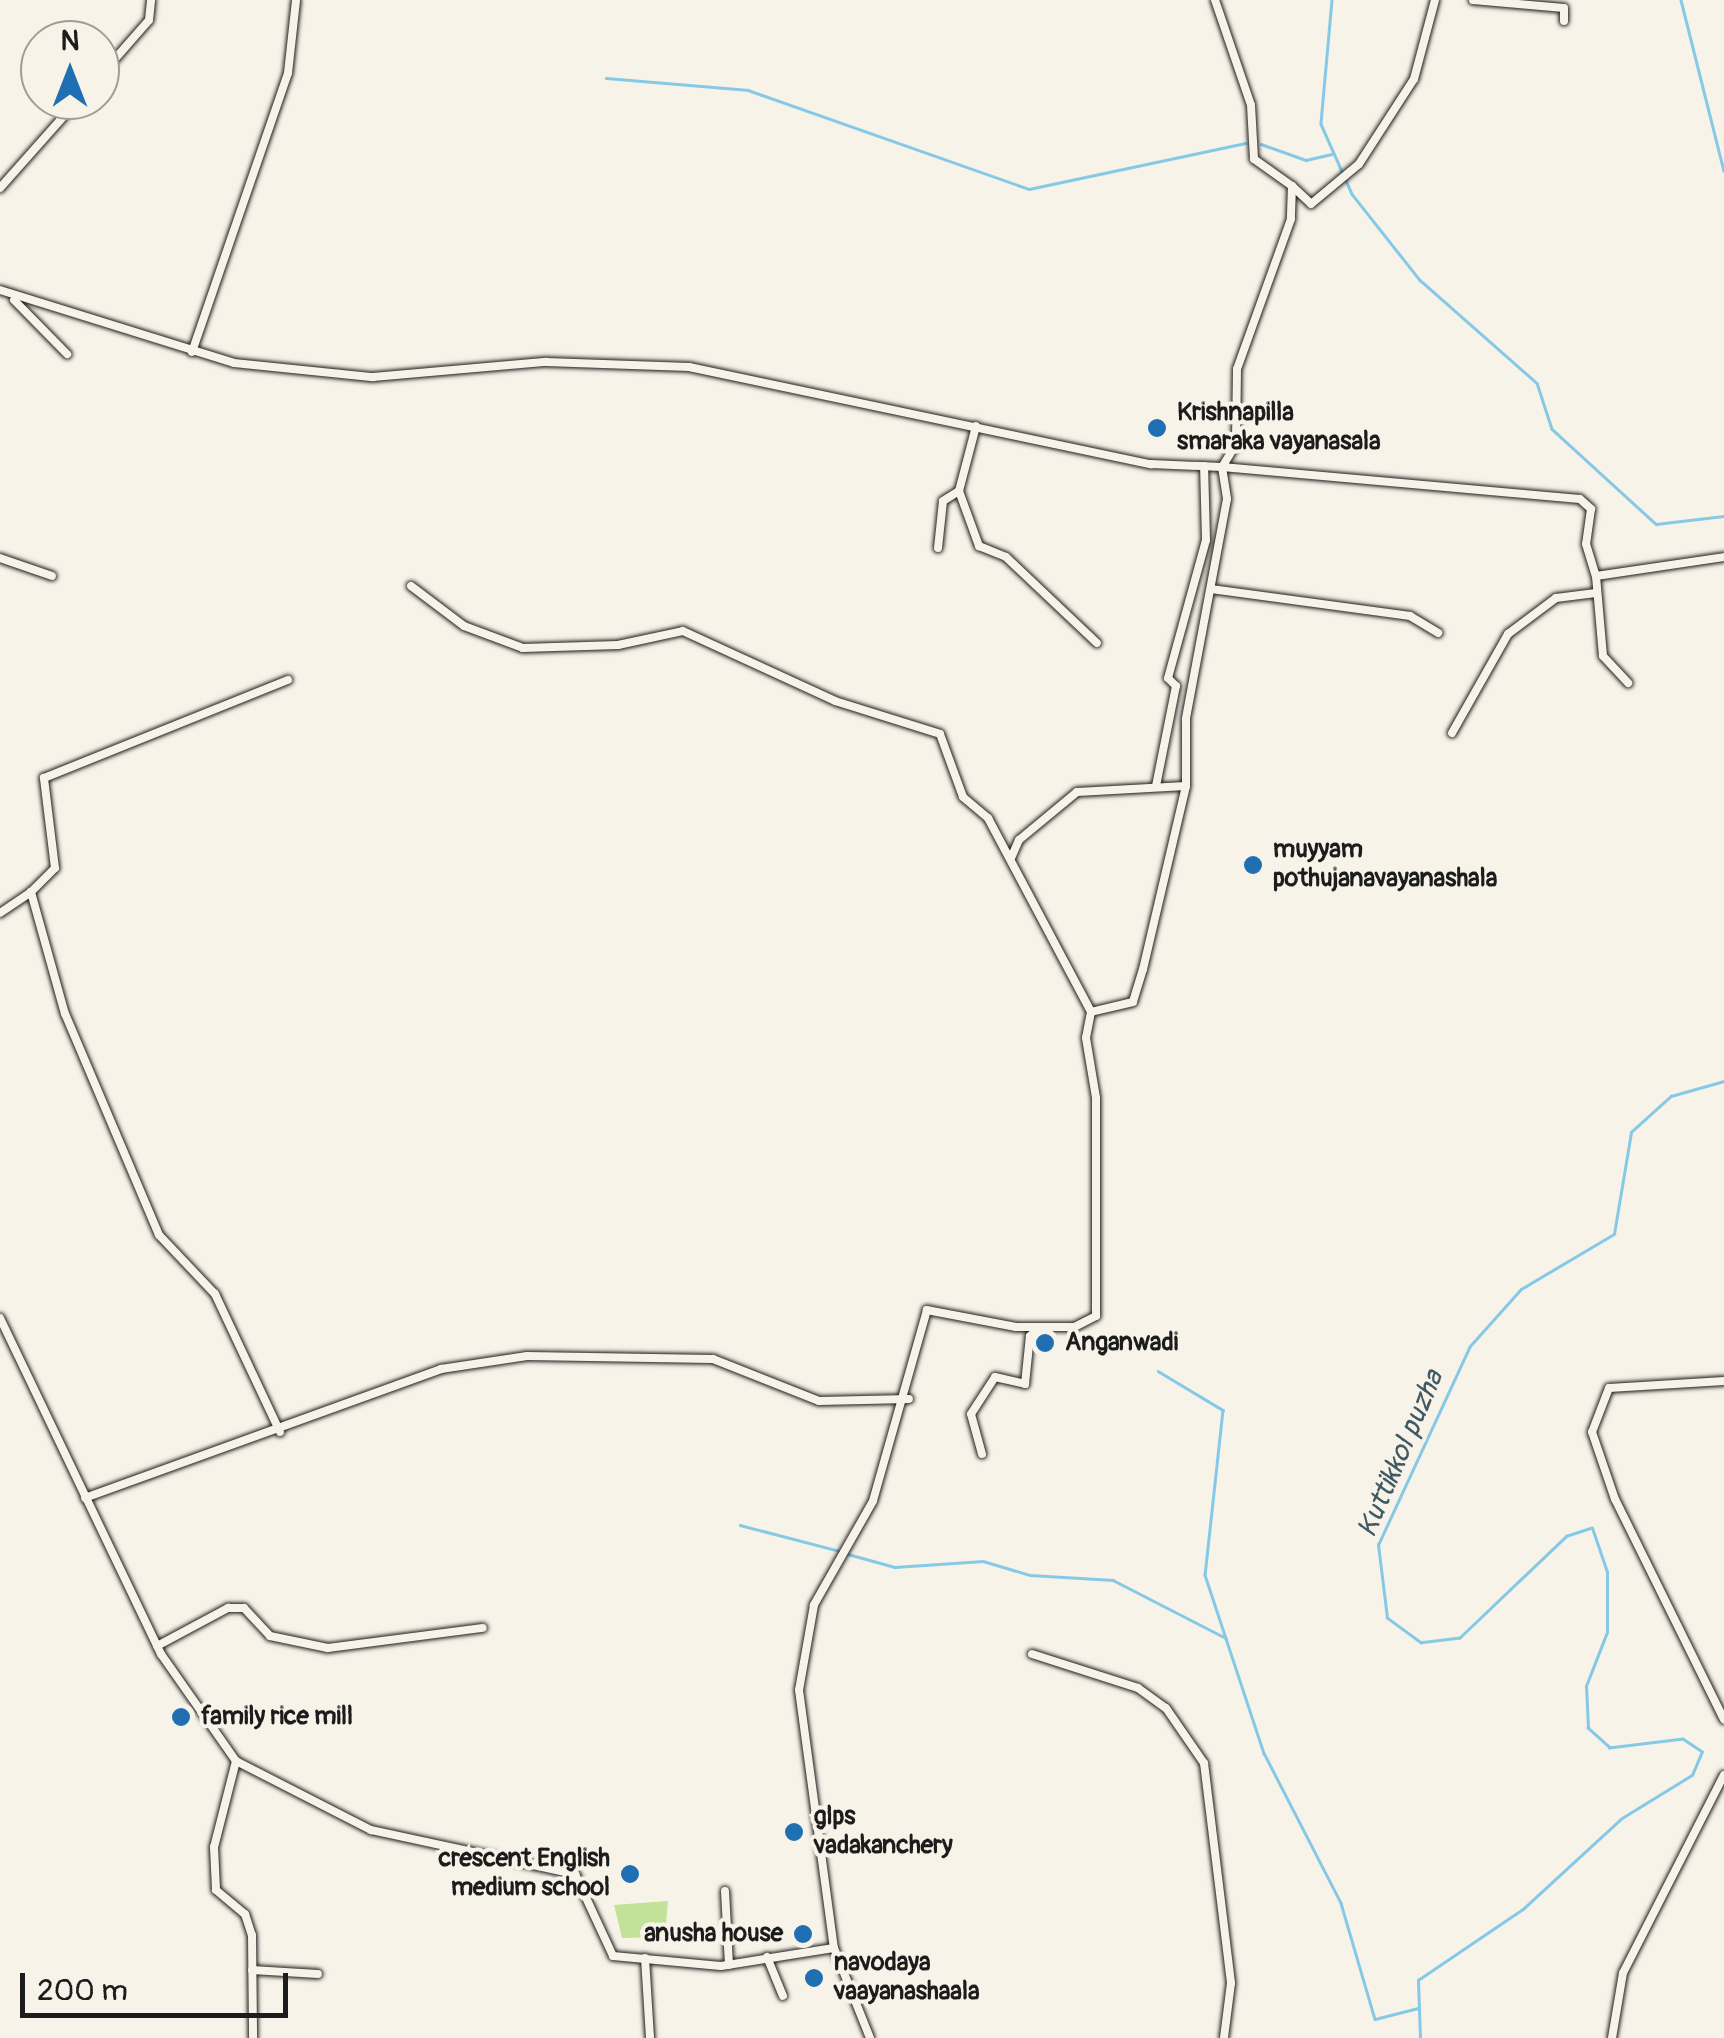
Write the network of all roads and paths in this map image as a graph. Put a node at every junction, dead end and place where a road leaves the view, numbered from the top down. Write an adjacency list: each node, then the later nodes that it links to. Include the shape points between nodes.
1 (151, 0): 7 (street, via 149,20)
2 (296, 0): 13 (street, via 288,73)
3 (1215, 0): 9 (street, via 1251,105 1254,159)
4 (1435, 0): 9 (street, via 1414,79 1359,164 1311,204)
5 (1473, 0): 6 (street, via 1564,8)
6 (1564, 20)
7 (120, 53)
8 (60, 120): 10 (street)
9 (1292, 186): 17 (street, via 1291,219 1237,369 1236,444)
10 (0, 188)
11 (0, 290): 12 (street)
12 (10, 297): 13 (street); 14 (street)
13 (192, 352): 15 (street, via 373,377 546,362 689,367)
14 (67, 354)
15 (976, 426): 16 (street, via 1151,464); 18 (street)
16 (1204, 466): 17 (street); 32 (street, via 1206,540 1168,678 1176,686)
17 (1222, 467): 23 (street, via 1580,499 1591,509 1586,544); 25 (street, via 1227,499)
18 (959, 492): 19 (street, via 943,500); 28 (street, via 979,546 1006,557)
19 (938, 548)
20 (1724, 557): 23 (street)
21 (0, 558): 22 (street)
22 (52, 576)
23 (1596, 576): 26 (street)
24 (411, 586): 34 (street, via 464,626 523,648 618,645 683,631 835,702 940,734 963,797)
25 (1210, 589): 27 (street, via 1410,616); 33 (street, via 1186,719)
26 (1596, 593): 30 (street, via 1603,656); 31 (street, via 1556,598 1508,634)
27 (1438, 633)
28 (1097, 643)
29 (288, 680): 35 (street, via 44,778 55,868)
30 (1628, 683)
31 (1452, 733)
32 (1156, 786): 33 (street); 34 (street, via 1076,792 1020,840)
33 (1186, 786): 37 (street, via 1132,1002)
34 (1011, 860): 37 (street)
35 (30, 892): 36 (street); 42 (street, via 65,1014 158,1234 215,1294)
36 (0, 913)
37 (1091, 1012): 39 (street, via 1096,1316)
38 (0, 1318): 44 (street)
39 (1040, 1327): 41 (street, via 927,1310); 43 (street, via 1030,1336 1025,1384 995,1378 971,1414)
40 (1724, 1380): 48 (street, via 1608,1388 1592,1432 1615,1499)
41 (908, 1399): 42 (street, via 819,1402 713,1359 527,1356 441,1369); 52 (street, via 841,1558 814,1605 800,1690)
42 (280, 1432): 44 (street)
43 (982, 1454)
44 (85, 1498): 46 (street)
45 (483, 1628): 46 (street, via 328,1648 270,1636 244,1608 228,1608)
46 (157, 1646): 49 (street)
47 (1032, 1654): 62 (street, via 1138,1688 1166,1708 1204,1763 1231,1983)
48 (1724, 1720)
49 (236, 1760): 54 (street, via 371,1830 575,1874 613,1956); 56 (street, via 214,1846 216,1890 246,1914)
50 (1724, 1775): 63 (street, via 1623,1973)
51 (724, 1891): 55 (street)
52 (834, 1948): 53 (street); 61 (street)
53 (767, 1957): 55 (street); 58 (street)
54 (644, 1958): 55 (street); 60 (street)
55 (728, 1965)
56 (252, 1970): 57 (street); 59 (street)
57 (318, 1974)
58 (783, 1996)
59 (253, 2038)
60 (650, 2038)
61 (870, 2038)
62 (1224, 2038)
63 (1612, 2038)

